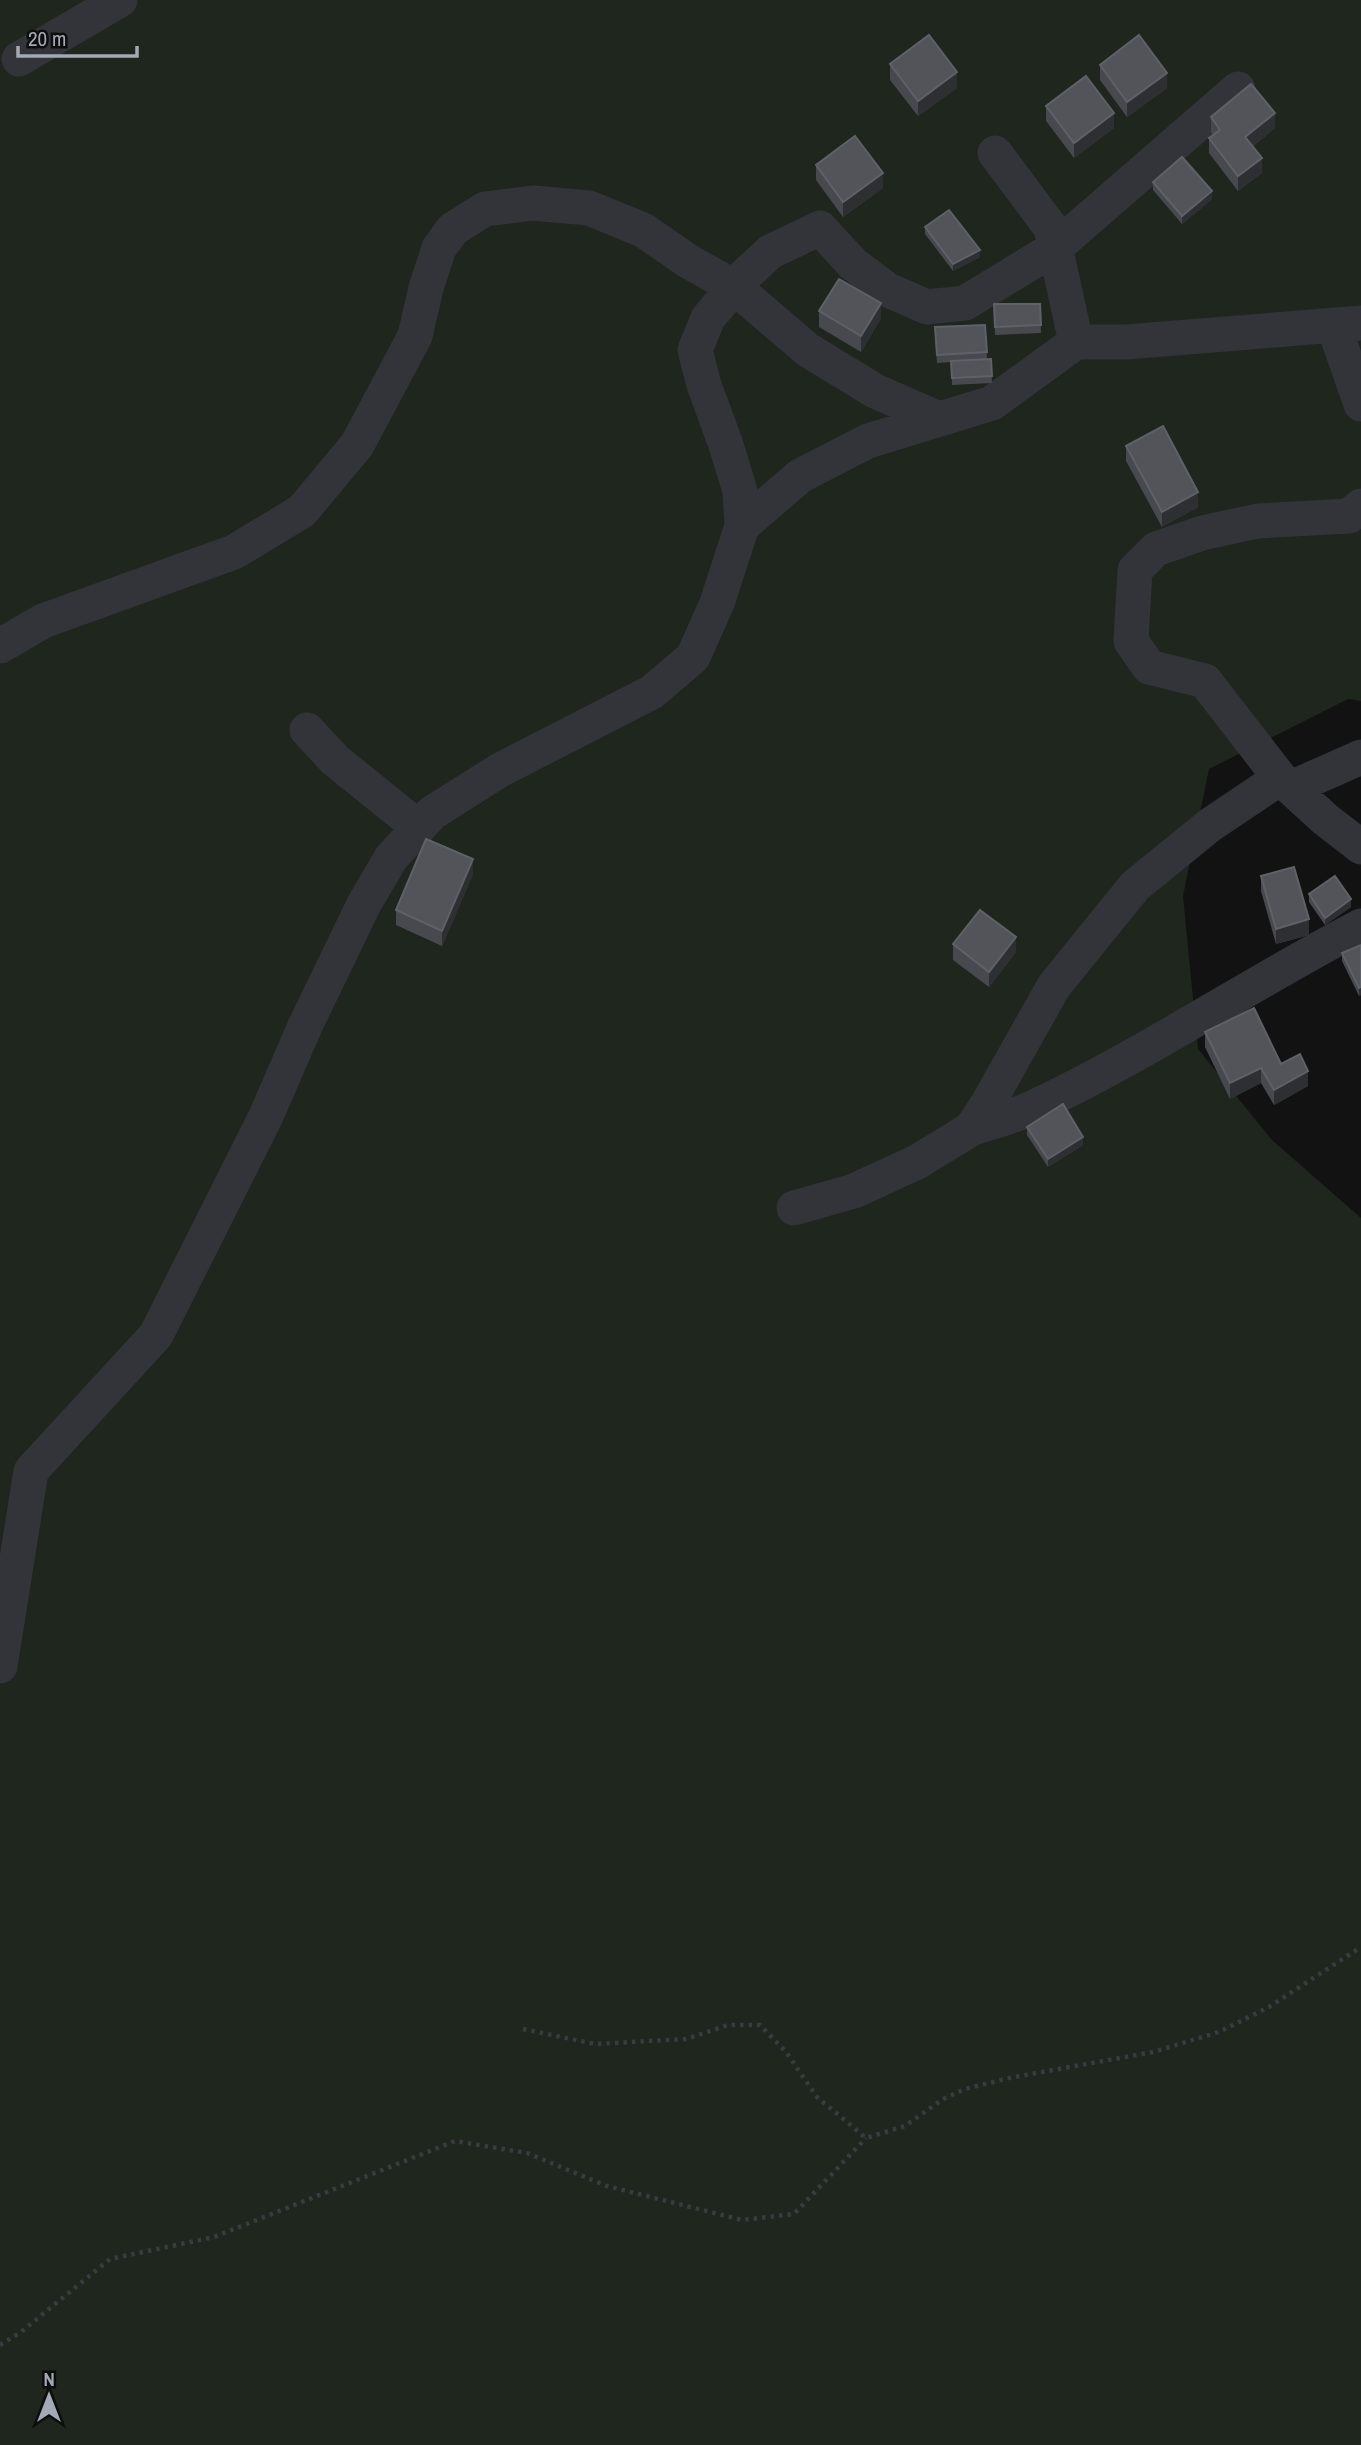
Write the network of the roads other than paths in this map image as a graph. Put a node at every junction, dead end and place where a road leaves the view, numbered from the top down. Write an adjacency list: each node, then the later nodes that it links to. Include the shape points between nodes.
1 (121, 0): 2 (street)
2 (19, 58)
3 (1238, 89): 5 (street)
4 (995, 153): 5 (street, via 1051,229)
5 (1055, 248): 6 (street, via 965,303 927,307 888,290 853,264 820,228 770,252); 8 (street)
6 (734, 287): 10 (street, via 808,350 875,391); 12 (street, via 708,318 695,350 740,491); 13 (street, via 643,230 589,208 533,203 485,209 453,229 439,248 415,337 357,445 302,511 234,552 43,621)
7 (1348, 325): 8 (street); 9 (street)
8 (1076, 342): 10 (street, via 992,403)
9 (1361, 404)
10 (939, 419): 12 (street, via 868,441 800,476)
11 (1361, 506): 16 (street, via 1349,516 1258,521 1202,533 1156,549 1135,570 1131,641 1149,667 1205,681)
12 (741, 526): 17 (street, via 717,603 693,657 652,692 500,770 432,813)
13 (0, 646)
14 (307, 730): 17 (street, via 335,760)
15 (1361, 757): 16 (street)
16 (1286, 783): 18 (street); 20 (street, via 1210,825 1135,886 1054,986)
17 (418, 827): 22 (street, via 391,858 365,904 156,1335 32,1471)
18 (1361, 847)
19 (1361, 926): 20 (street, via 1087,1080 1029,1109)
20 (971, 1129): 21 (street, via 917,1162 854,1191)
21 (794, 1208)
22 (0, 1666)

